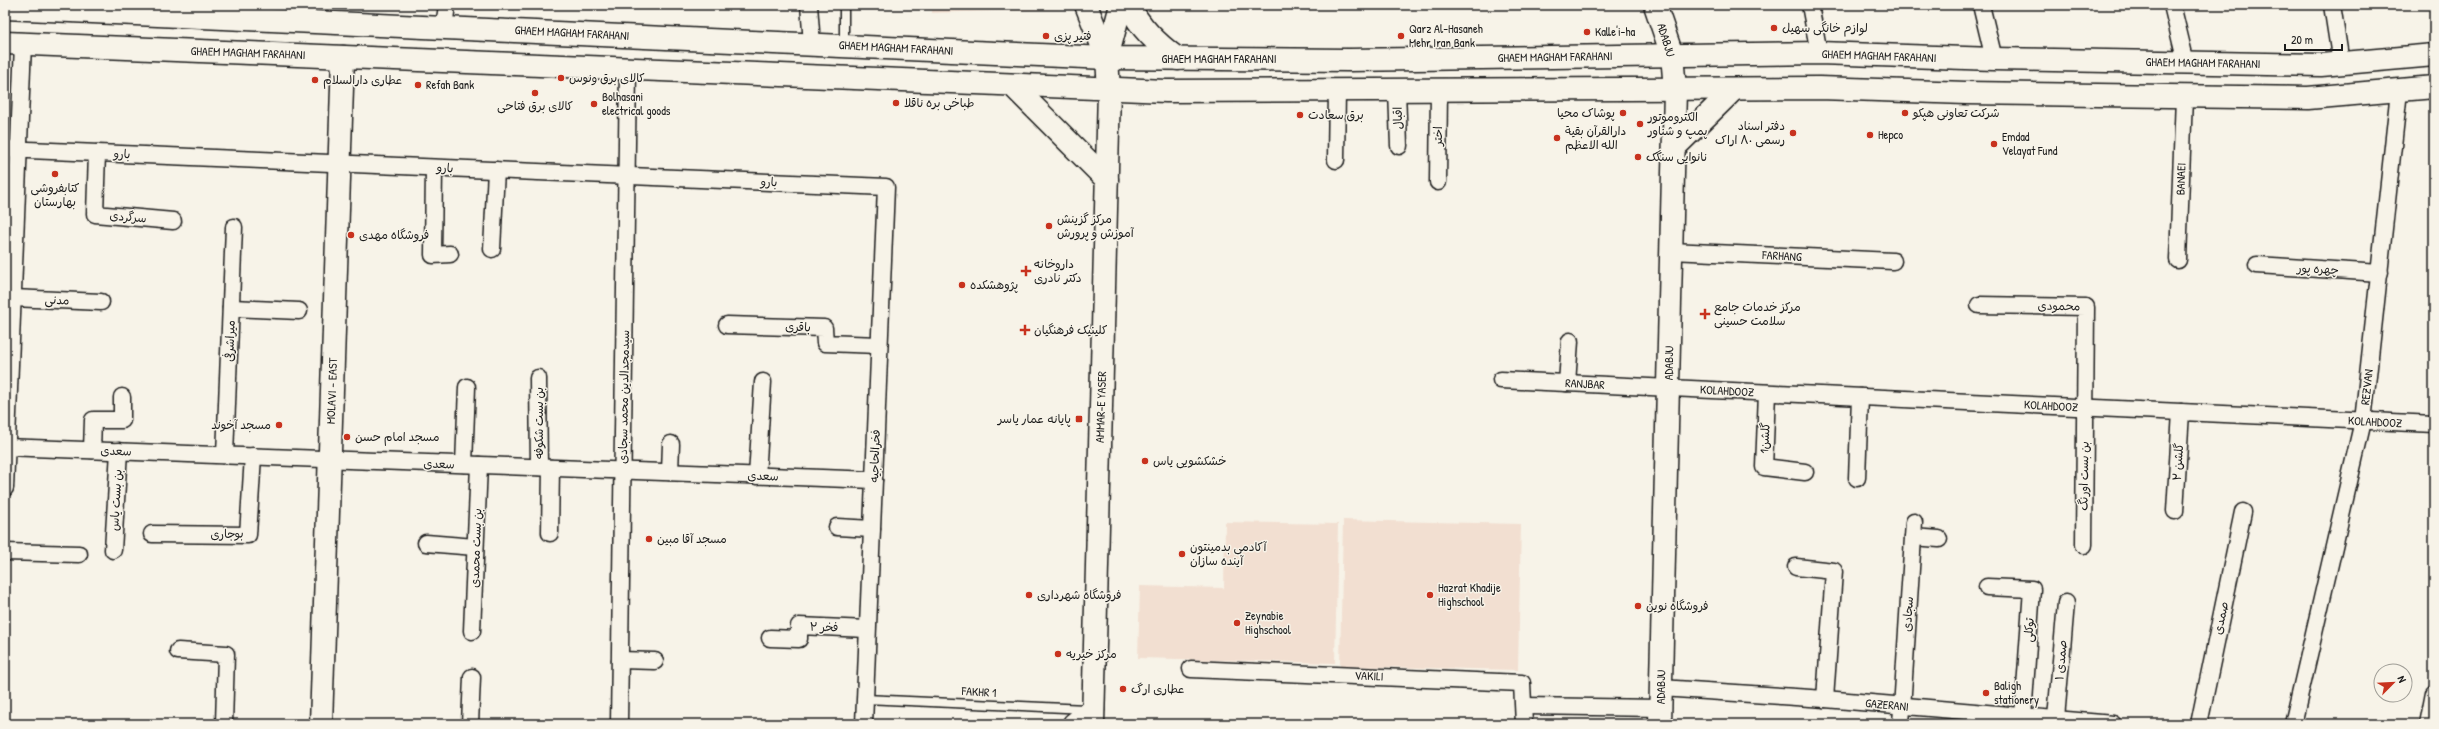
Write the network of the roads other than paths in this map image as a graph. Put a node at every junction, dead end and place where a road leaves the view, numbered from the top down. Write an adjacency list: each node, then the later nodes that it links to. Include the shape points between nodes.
1 (447, 5): 16 (street)
2 (809, 5): 18 (street)
3 (844, 5): 19 (lane)
4 (1086, 5): 24 (main road)
5 (1091, 5): 6 (main road, via 1105,8)
6 (1113, 5)
7 (1121, 5): 24 (main road)
8 (1129, 5): 25 (main road, via 1134,17 1151,37)
9 (1655, 5): 21 (main road, ADABJU)
10 (1810, 5): 20 (street)
11 (1981, 5): 26 (street)
12 (2172, 5): 27 (street)
13 (2332, 5): 28 (street)
14 (5, 8): 15 (main road, GHAEM MAGHAM FARAHANI)
15 (310, 13): 16 (main road, GHAEM MAGHAM FARAHANI)
16 (444, 27): 18 (main road, GHAEM MAGHAM FARAHANI)
17 (14, 44): 23 (main road, GHAEM MAGHAM FARAHANI); 42 (street)
18 (812, 44): 19 (main road, GHAEM MAGHAM FARAHANI)
19 (844, 46): 24 (main road, GHAEM MAGHAM FARAHANI)
20 (1819, 53): 21 (main road, GHAEM MAGHAM FARAHANI); 26 (main road, GHAEM MAGHAM FARAHANI)
21 (1672, 55): 25 (main road, GHAEM MAGHAM FARAHANI, via 1349,60); 32 (main road, ADABJU)
22 (2434, 55): 28 (main road, GHAEM MAGHAM FARAHANI)
23 (343, 57): 29 (main road, GHAEM MAGHAM FARAHANI); 45 (main road, MOLAVI - EAST)
24 (1108, 58): 25 (main road, GHAEM MAGHAM FARAHANI); 33 (main road, AMMAR-E YASER)
25 (1178, 59)
26 (1994, 59): 27 (main road, GHAEM MAGHAM FARAHANI)
27 (2186, 63): 28 (main road, GHAEM MAGHAM FARAHANI)
28 (2341, 63)
29 (628, 70): 30 (main road, GHAEM MAGHAM FARAHANI); 48 (street, سیدمجدالدین محمد سجادی)
30 (1014, 86): 33 (main road, GHAEM MAGHAM FARAHANI); 49 (main road)
31 (2434, 87): 38 (main road, GHAEM MAGHAM FARAHANI)
32 (1675, 89): 35 (main road, GHAEM MAGHAM FARAHANI); 36 (main road, GHAEM MAGHAM FARAHANI); 41 (main road, ADABJU)
33 (1109, 90): 37 (main road, GHAEM MAGHAM FARAHANI); 49 (main road, AMMAR-E YASER)
34 (1397, 90): 35 (main road, GHAEM MAGHAM FARAHANI); 37 (main road, GHAEM MAGHAM FARAHANI); 40 (street, اقبال)
35 (1439, 90): 50 (street, اختر)
36 (1733, 90): 39 (main road, GHAEM MAGHAM FARAHANI, via 1820,88); 41 (main road)
37 (1336, 91): 44 (street)
38 (2399, 91): 39 (main road, GHAEM MAGHAM FARAHANI, via 2308,98); 60 (street, REZVAN)
39 (2184, 97): 57 (street, BANAEI)
40 (1399, 146)
41 (1674, 148): 55 (main road, ADABJU)
42 (12, 150): 43 (street, بارو); 61 (street)
43 (97, 153): 45 (street, بارو); 52 (street, سرگردی, via 95,214)
44 (1336, 160)
45 (340, 163): 46 (street, بارو); 88 (main road, MOLAVI - EAST)
46 (434, 168): 47 (street, بارو); 56 (street, via 433,255)
47 (496, 170): 48 (street, بارو); 54 (street)
48 (627, 176): 51 (street, بارو); 91 (street, سیدمجدالدین محمد سجادی)
49 (1107, 180): 129 (main road, AMMAR-E YASER)
50 (1438, 182)
51 (886, 187): 68 (street, فخرالحاجیه)
52 (173, 220)
53 (234, 227): 64 (street, میراشرفی)
54 (492, 249)
55 (1671, 251): 58 (street, FARHANG); 74 (main road, ADABJU)
56 (450, 254)
57 (2178, 260)
58 (1893, 261)
59 (2257, 265): 60 (street, چهره پور)
60 (2380, 273): 80 (street, REZVAN)
61 (13, 298): 62 (street, مدنی); 83 (street)
62 (101, 302)
63 (1979, 305): 78 (street, محمودی, via 2086,307)
64 (231, 308): 65 (street); 86 (street, میراشرفی)
65 (299, 311)
66 (727, 325): 68 (street, باقری, via 824,328 825,343)
67 (1570, 341): 72 (street)
68 (879, 344): 96 (street, فخرالحاجیه)
69 (538, 378): 90 (street, بن بست شکوفه)
70 (1502, 380): 72 (street, RANJBAR)
71 (763, 382): 94 (street)
72 (1567, 383): 74 (street, RANJBAR)
73 (468, 387): 89 (street, بن بست محمدی)
74 (1668, 388): 75 (street, KOLAHDOOZ); 126 (main road, ADABJU)
75 (1767, 393): 77 (street, KOLAHDOOZ); 93 (street, گلشن1, via 1764,467)
76 (122, 397): 84 (street, via 122,420 93,420)
77 (1860, 397): 78 (street, KOLAHDOOZ); 95 (street)
78 (2085, 408): 79 (street, KOLAHDOOZ); 106 (street, بن بست اورنگ)
79 (2181, 412): 80 (street, KOLAHDOOZ); 98 (street, گلشن ۲)
80 (2363, 421): 81 (street, KOLAHDOOZ); 141 (street, REZVAN)
81 (2434, 424)
82 (671, 444): 92 (street)
83 (6, 447): 84 (street, سعدی); 97 (street)
84 (92, 450): 85 (street, سعدی)
85 (119, 451): 86 (street, سعدی); 108 (street, بن بست یاس)
86 (225, 455): 87 (street, سعدی)
87 (253, 456): 88 (street, سعدی); 103 (street, بوجاری, via 248,535)
88 (330, 459): 89 (street, سعدی); 132 (main road, MOLAVI - EAST)
89 (472, 465): 90 (street, سعدی); 107 (street, بن بست محمدی)
90 (545, 468): 91 (street, سعدی); 102 (street, بن بست شکوفه)
91 (623, 470): 92 (street, سعدی); 118 (street, سیدمجدالدین محمد سجادی)
92 (670, 472): 94 (street, سعدی)
93 (1805, 472)
94 (757, 476): 96 (street, سعدی)
95 (1857, 478)
96 (874, 480): 101 (street, فخرالحاجیه)
97 (5, 488)
98 (2175, 511)
99 (2244, 512): 140 (street, صمدی)
100 (837, 527): 101 (street)
101 (872, 529): 114 (street, فخرالحاجیه)
102 (550, 533)
103 (152, 534)
104 (1939, 539): 127 (street, سجادی, via 1913,530)
105 (426, 543): 107 (street)
106 (2084, 545)
107 (476, 547): 115 (street, بن بست محمدی)
108 (113, 550)
109 (5, 552): 110 (street)
110 (79, 554)
111 (1796, 567): 124 (street, via 1834,571)
112 (1987, 587): 128 (street, توکلی, via 2032,589)
113 (2066, 603): 130 (street, صمدی ۱)
114 (867, 629): 116 (street, فخر ۲, via 799,626 798,639); 123 (street, فخرالحاجیه)
115 (472, 631)
116 (770, 638)
117 (178, 651): 131 (street, via 226,654)
118 (620, 660): 119 (street); 134 (street, سیدمجدالدین محمد سجادی)
119 (655, 661)
120 (1191, 669): 125 (street, VAKILI, via 1522,683)
121 (472, 677): 133 (street)
122 (2434, 692): 142 (street)
123 (865, 699): 129 (lane, FAKHR 1); 135 (street, فخرالحاجیه)
124 (1825, 699): 126 (street, GAZERANI); 127 (street, GAZERANI)
125 (1524, 706): 126 (street); 137 (street, VAKILI)
126 (1660, 706)
127 (1902, 706): 128 (street, GAZERANI); 138 (street, سجادی)
128 (2023, 716): 130 (street, GAZERANI)
129 (1093, 717): 136 (main road)
130 (2056, 718): 139 (street, GAZERANI)
131 (224, 724)
132 (322, 724)
133 (470, 724)
134 (620, 724)
135 (864, 724)
136 (1074, 724)
137 (1524, 724)
138 (1901, 724)
139 (2113, 724)
140 (2200, 724)
141 (2293, 724)
142 (2428, 724)

